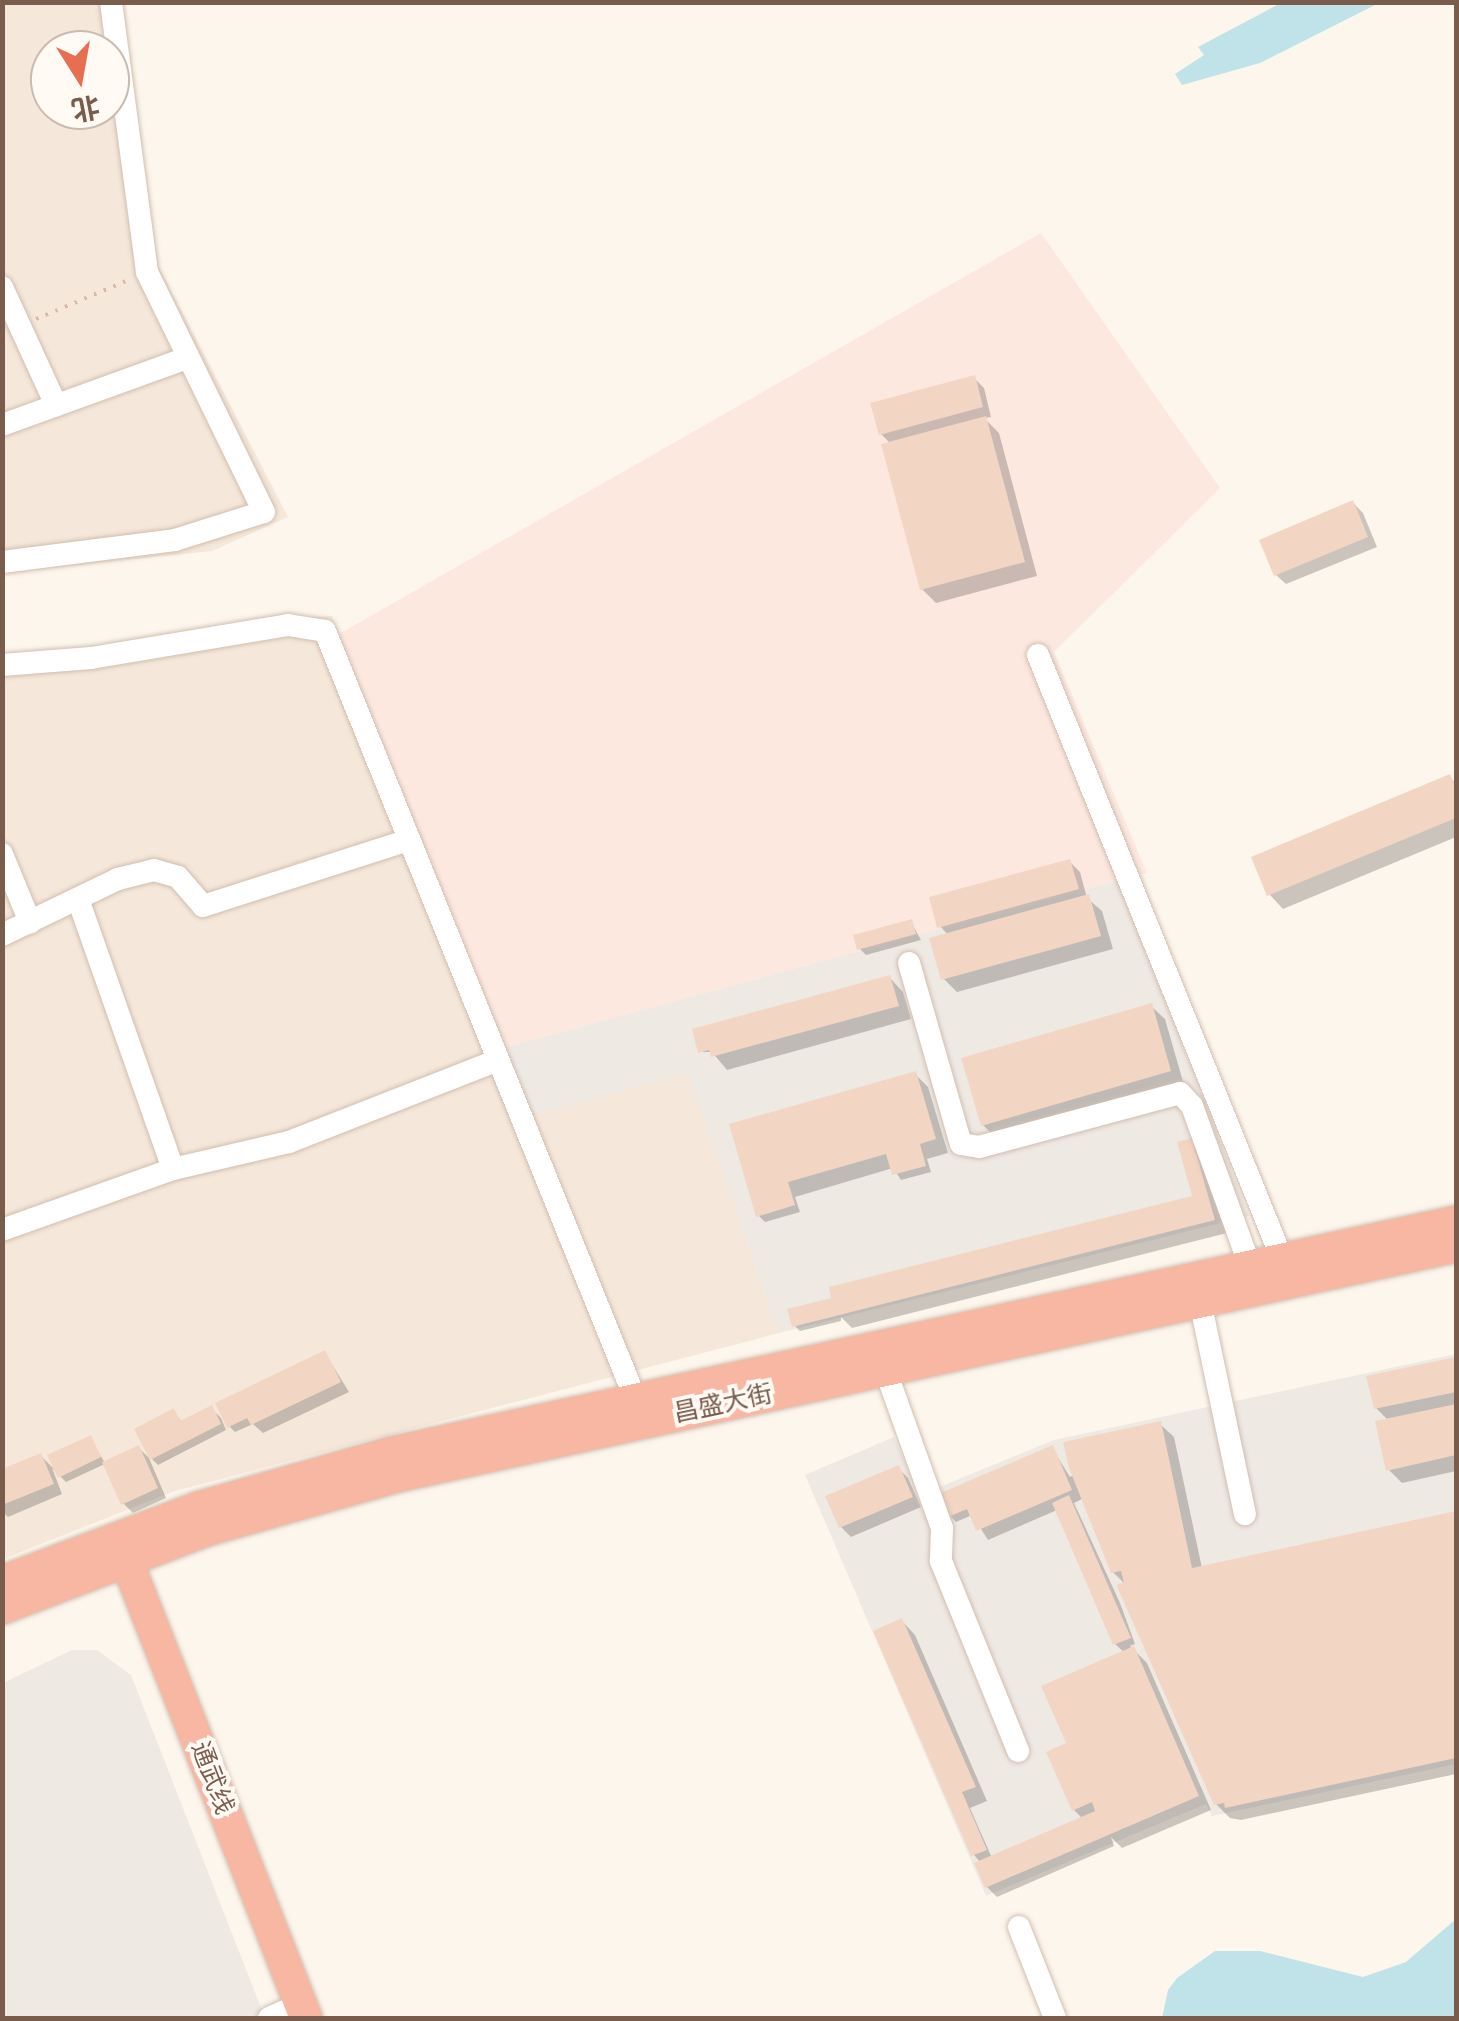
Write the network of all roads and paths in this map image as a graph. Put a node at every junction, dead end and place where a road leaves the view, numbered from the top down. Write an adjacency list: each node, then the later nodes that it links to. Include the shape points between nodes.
1 (111, 2): 2 (street)
2 (147, 272): 4 (path); 5 (street)
3 (2, 288): 4 (street)
4 (20, 326): 6 (street)
5 (186, 358): 6 (street); 8 (street, via 264,512 175,540)
6 (56, 405): 7 (street)
7 (2, 425)
8 (2, 562)
9 (1038, 655): 22 (street, via 1131,885)
10 (2, 665): 11 (street, via 91,658 288,626 325,631)
11 (409, 840): 13 (street, via 203,906 178,876 154,870); 17 (street)
12 (2, 854): 14 (street)
13 (78, 898): 14 (street); 18 (street)
14 (30, 922): 15 (street)
15 (2, 935)
16 (909, 963): 22 (street, via 962,1144 979,1147 1180,1093)
17 (496, 1061): 18 (street, via 289,1142); 25 (street)
18 (173, 1169): 20 (street)
19 (1456, 1222): 22 (highway, 昌盛大街)
20 (2, 1230)
21 (1456, 1246): 23 (highway, 昌盛大街)
22 (1266, 1263): 25 (highway, 昌盛大街)
23 (1200, 1301): 24 (highway, 昌盛大街); 26 (street)
24 (885, 1369): 27 (highway, 昌盛大街, via 397,1476); 30 (street, via 942,1528 942,1561)
25 (635, 1398): 27 (highway, 昌盛大街, via 272,1485)
26 (1246, 1514)
27 (122, 1548): 28 (highway, 昌盛大街); 29 (highway, 昌盛大街); 32 (highway, 通武线)
28 (2, 1582)
29 (2, 1608)
30 (1018, 1751)
31 (1020, 1927): 34 (street)
32 (304, 2011): 33 (street)
33 (269, 2018)
34 (1055, 2018)

